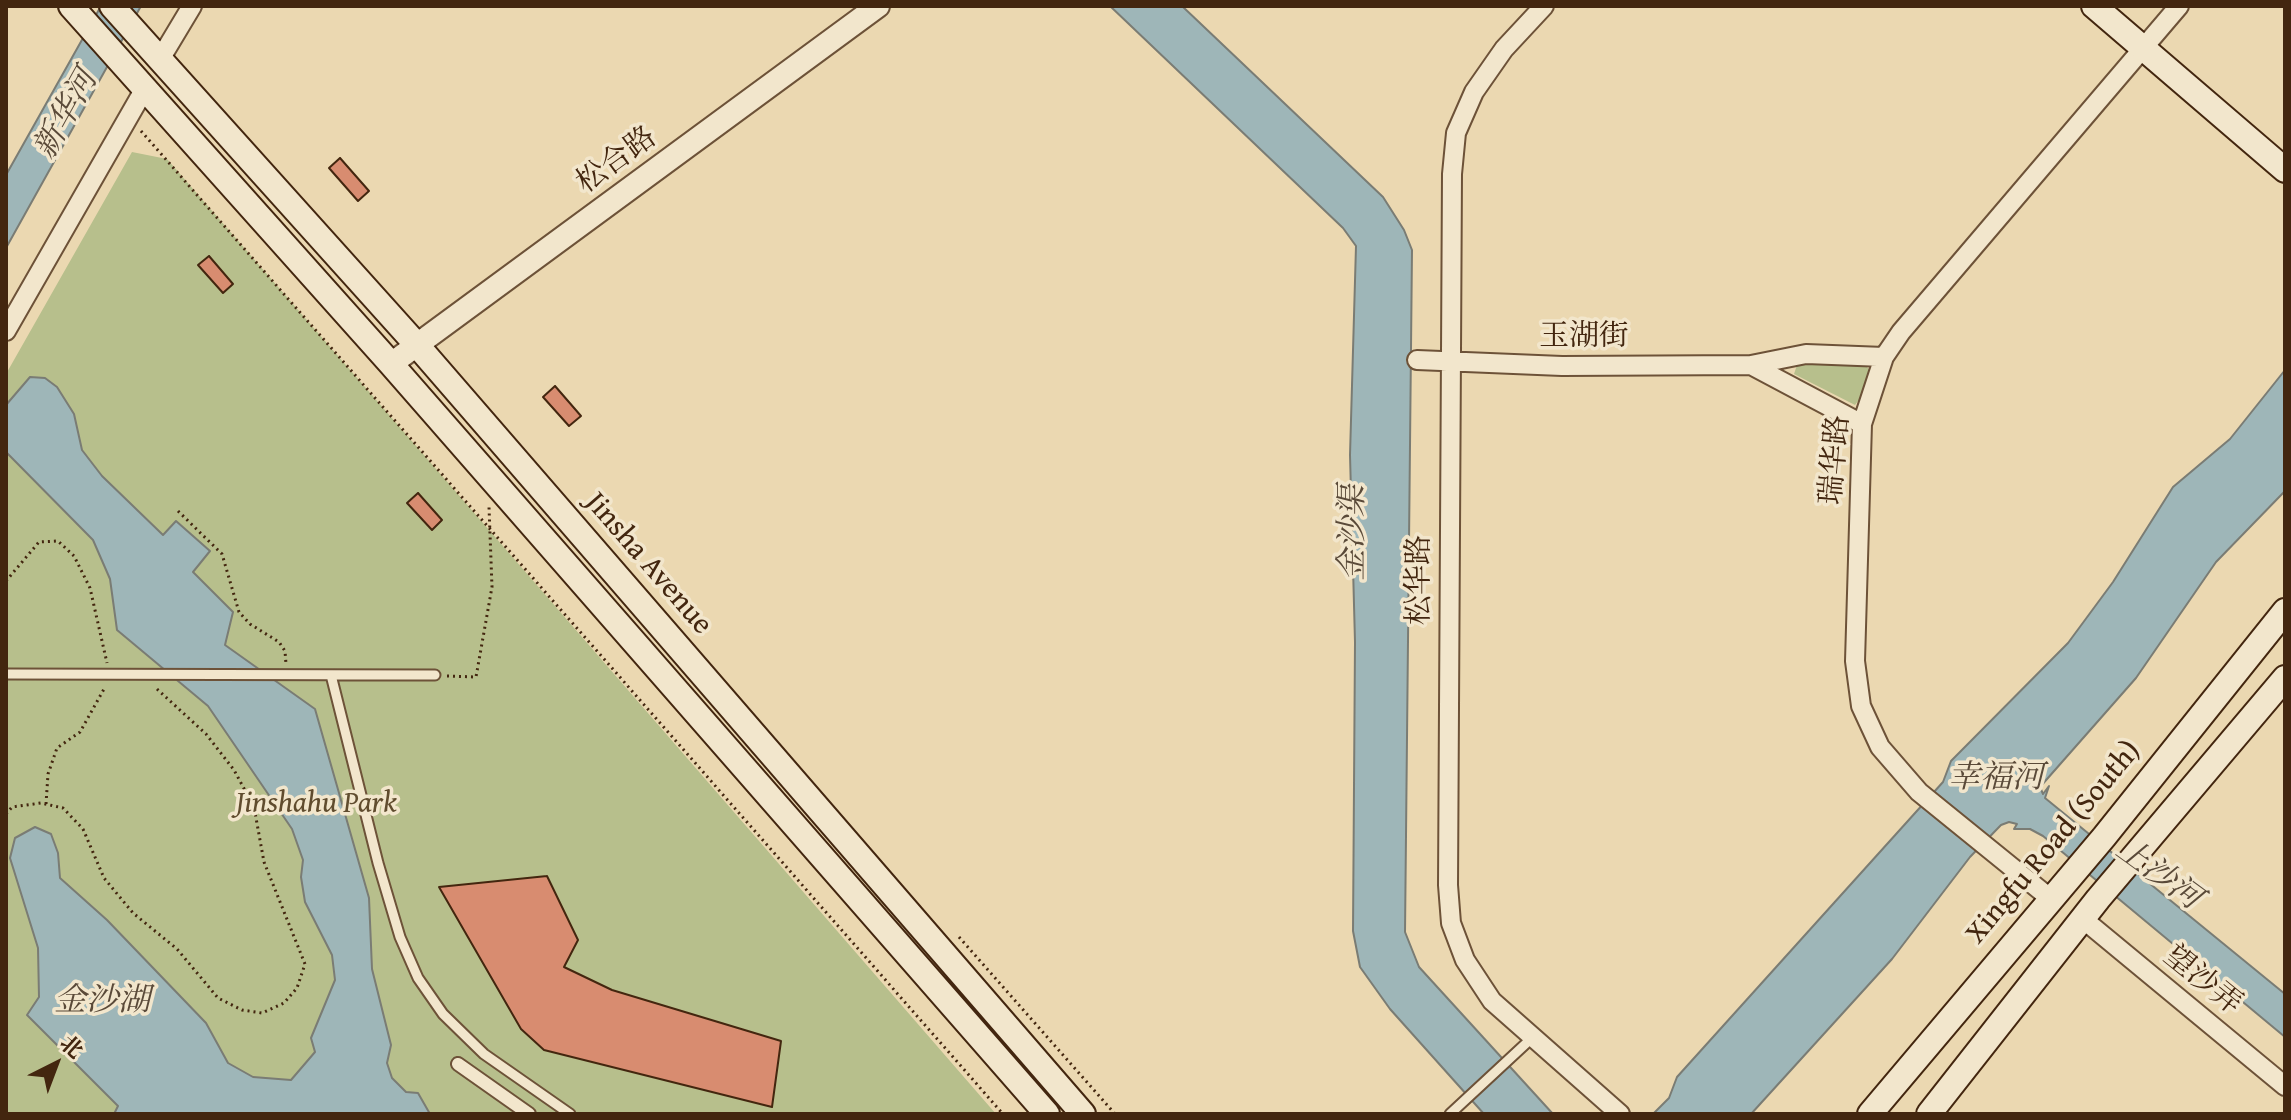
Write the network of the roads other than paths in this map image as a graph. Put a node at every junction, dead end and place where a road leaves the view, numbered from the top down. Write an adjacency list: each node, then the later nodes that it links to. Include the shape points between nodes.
1 (71, 6): 10 (main road)
2 (112, 6): 9 (main road, Jinsha Avenue)
3 (192, 6): 9 (street)
4 (878, 6): 13 (street, 松合路)
5 (1544, 6): 16 (street, 松华路, via 1474,92 1456,133)
6 (2094, 6): 8 (main road)
7 (2179, 6): 8 (street, 瑞华路)
8 (2143, 47): 11 (main road); 14 (street, 瑞华路)
9 (159, 61): 13 (main road, Jinsha Avenue)
10 (144, 90): 12 (street); 17 (main road)
11 (2285, 170)
12 (6, 331)
13 (416, 344): 17 (street, 松合路); 34 (main road, Jinsha Avenue)
14 (1884, 357): 18 (street, 玉湖街, via 1806,354); 19 (street, 瑞华路)
15 (1417, 360): 16 (street, 玉湖街)
16 (1449, 362): 18 (street, 玉湖街); 27 (street, 松华路, via 1451,923 1465,960 1492,1001)
17 (391, 364): 33 (main road)
18 (1751, 365): 19 (street, 玉湖街)
19 (1862, 424): 25 (street, 瑞华路, via 1855,661 1861,706 1880,747 1919,792)
20 (2285, 611): 25 (main road, Xingfu Road (South))
21 (6, 674): 22 (lane)
22 (331, 675): 23 (lane); 32 (lane, via 378,863 418,978 443,1014 484,1054)
23 (435, 675)
24 (2285, 678): 26 (main road)
25 (2051, 899): 30 (main road, Xingfu Road (South))
26 (2083, 919): 29 (street, 望沙弄); 37 (main road)
27 (1533, 1037): 35 (lane); 36 (street, 松华路)
28 (458, 1064): 31 (street)
29 (2285, 1086)
30 (1871, 1112)
31 (529, 1114)
32 (570, 1114)
33 (1047, 1114)
34 (1083, 1114)
35 (1450, 1114)
36 (1620, 1114)
37 (1929, 1114)

